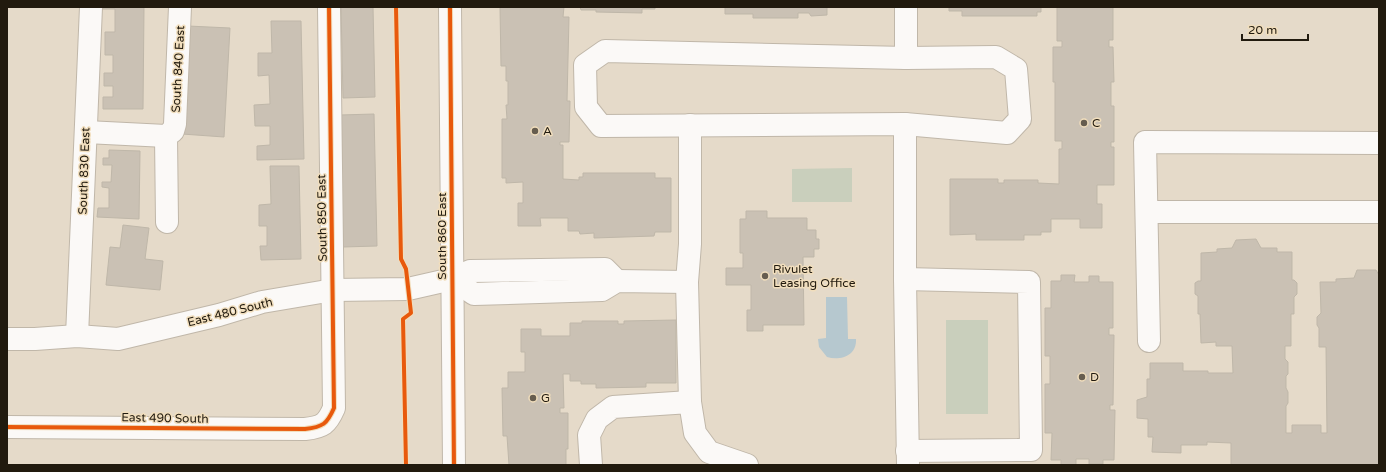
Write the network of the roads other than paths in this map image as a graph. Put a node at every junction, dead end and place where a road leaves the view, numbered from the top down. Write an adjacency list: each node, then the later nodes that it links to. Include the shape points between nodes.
1 (91, 7): 9 (street, South 830 East)
2 (180, 7): 10 (street, South 840 East, via 175,124)
3 (329, 7): 18 (street, South 850 East)
4 (450, 7): 15 (street, South 860 East)
5 (906, 7): 6 (street)
6 (906, 58): 7 (street, via 996,57 1016,69 1020,119 1007,133); 8 (street, via 604,51 585,65 586,108 601,126)
7 (905, 124): 8 (street); 16 (street)
8 (690, 126): 17 (street, via 690,244)
9 (86, 132): 10 (street); 19 (street, South 830 East)
10 (169, 133): 14 (street, South 840 East)
11 (1379, 143): 12 (street, via 1145,142)
12 (1146, 212): 13 (street); 21 (street)
13 (1379, 212)
14 (167, 222)
15 (452, 279): 17 (street, via 474,294 602,290 617,281); 18 (street, East 480 South, via 408,289); 26 (street, South 860 East)
16 (905, 279): 25 (street); 25 (street, via 1029,282 1031,450)
17 (687, 282): 22 (street)
18 (333, 290): 19 (street, East 480 South, via 262,302 219,316 118,339); 23 (street, South 850 East, via 334,408)
19 (77, 336): 20 (street, East 480 South)
20 (7, 339)
21 (1149, 341)
22 (690, 402): 27 (street, via 613,407 597,419 589,435); 28 (street, via 695,434 708,452)
23 (322, 426): 24 (street, East 490 South, via 305,429)
24 (7, 427)
25 (907, 458)
26 (454, 465)
27 (591, 465)
28 (747, 465)

